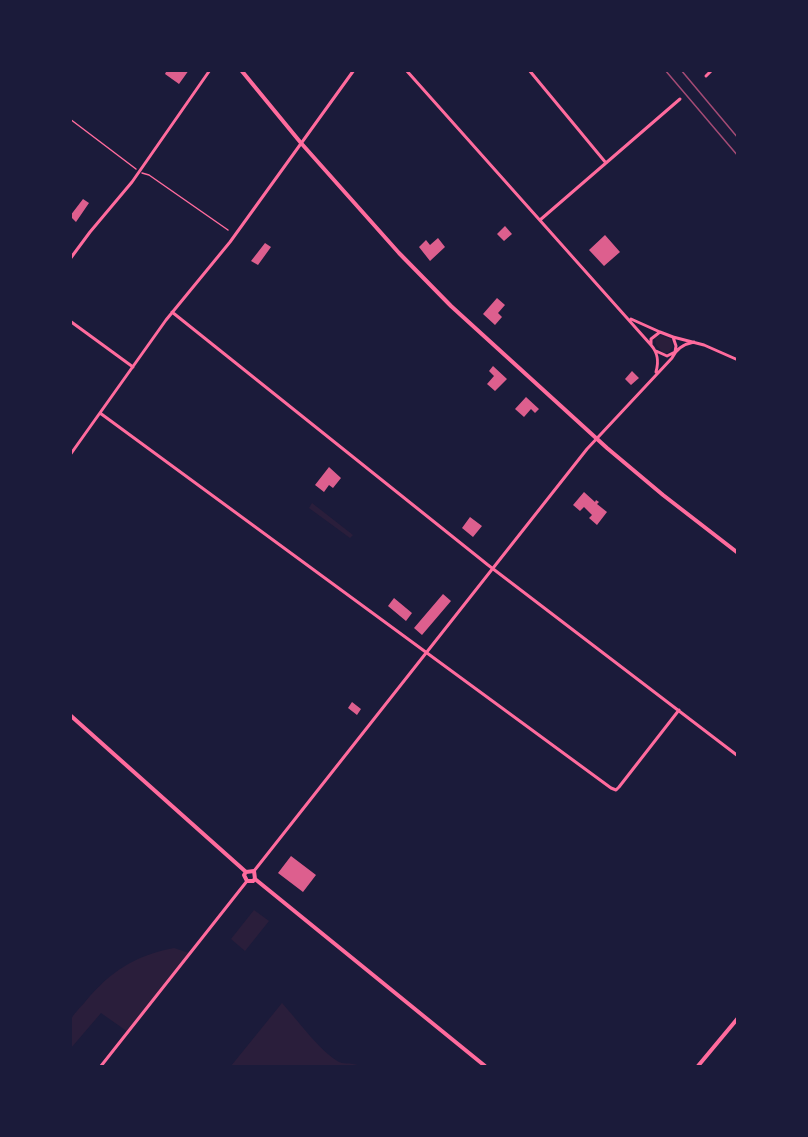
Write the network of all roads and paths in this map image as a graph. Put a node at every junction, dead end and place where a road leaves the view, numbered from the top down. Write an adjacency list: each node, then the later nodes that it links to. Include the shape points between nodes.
1 (210, 70): 12 (street)
2 (241, 70): 10 (street)
3 (354, 70): 10 (street)
4 (406, 70): 13 (street)
5 (529, 70): 11 (street)
6 (712, 70): 7 (street)
7 (706, 76)
8 (680, 99): 11 (street)
9 (70, 119): 12 (path)
10 (301, 143): 16 (street, via 230,242); 29 (street, via 451,306)
11 (606, 164): 13 (street)
12 (138, 172): 14 (path, via 149,175); 15 (street)
13 (540, 219): 17 (street)
14 (228, 230)
15 (70, 259)
16 (172, 312): 26 (street); 32 (street)
17 (628, 318): 19 (street); 22 (street)
18 (70, 321): 26 (street)
19 (660, 332): 20 (street); 22 (street, via 653,335)
20 (673, 337): 21 (street); 24 (street)
21 (694, 342): 24 (street); 25 (street)
22 (651, 345): 23 (street)
23 (656, 351): 24 (street, via 667,356); 27 (street)
24 (675, 352): 27 (street)
25 (738, 360)
26 (133, 367): 28 (street)
27 (656, 374): 29 (street)
28 (100, 413): 30 (street); 33 (street)
29 (596, 438): 31 (street); 32 (street)
30 (70, 455)
31 (738, 553)
32 (492, 568): 33 (street); 34 (street)
33 (426, 654): 34 (street, via 616,790); 38 (street)
34 (679, 711): 36 (street)
35 (70, 715): 37 (street)
36 (738, 756)
37 (246, 872): 38 (street); 40 (street)
38 (254, 872): 39 (street)
39 (255, 879): 40 (street); 43 (street)
40 (247, 881): 42 (street)
41 (738, 1018): 44 (street)
42 (101, 1066)
43 (484, 1066)
44 (698, 1066)

